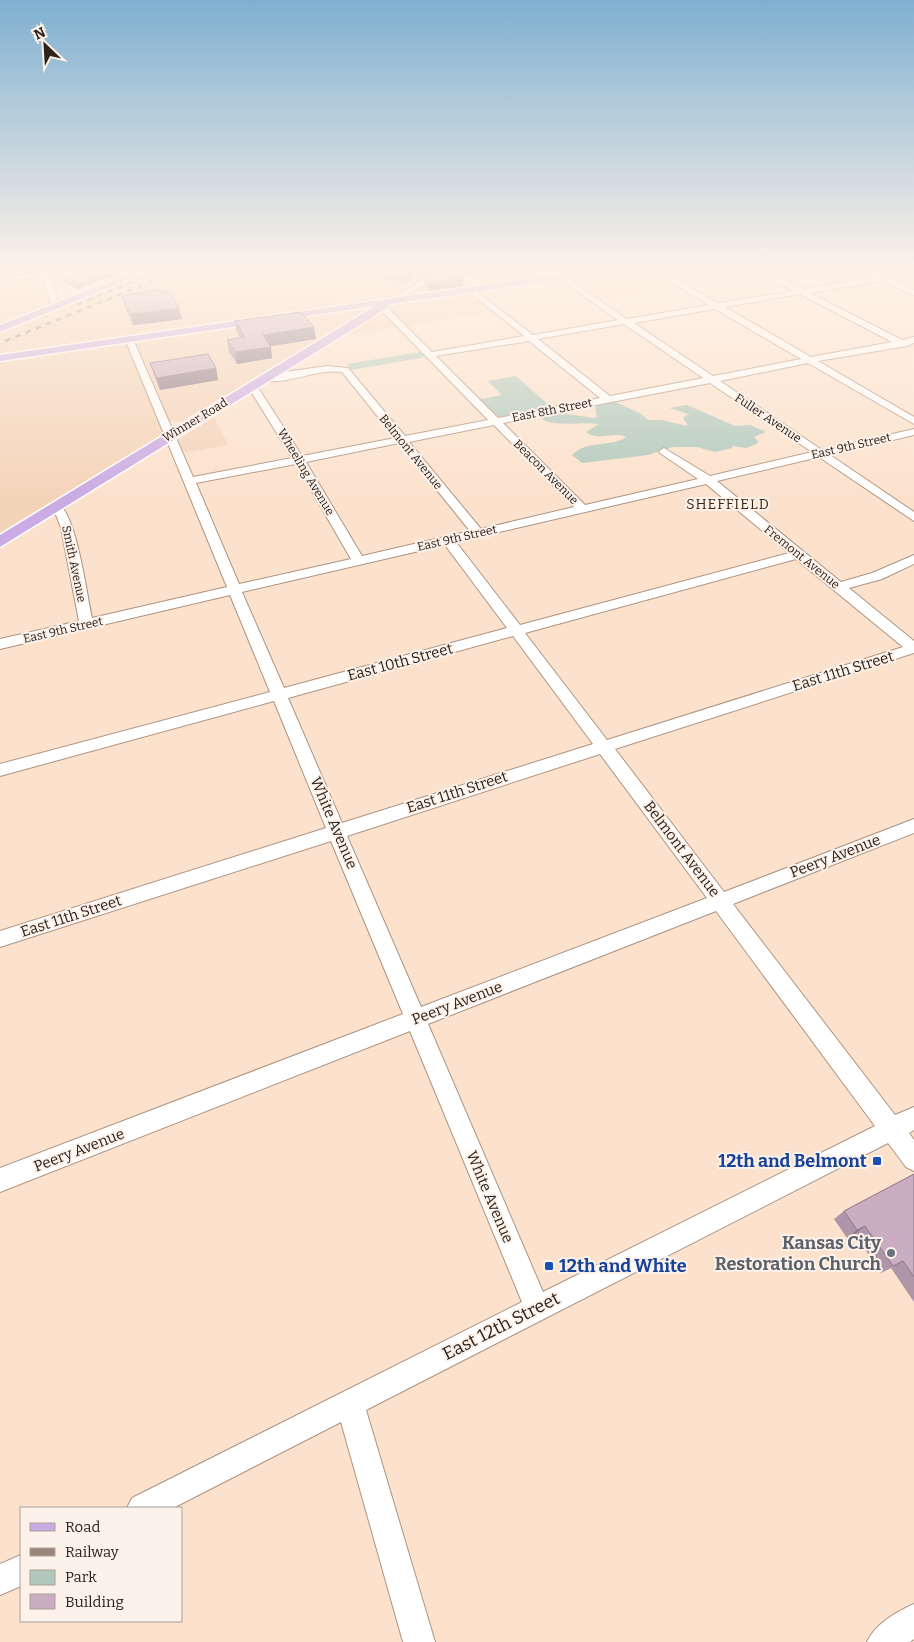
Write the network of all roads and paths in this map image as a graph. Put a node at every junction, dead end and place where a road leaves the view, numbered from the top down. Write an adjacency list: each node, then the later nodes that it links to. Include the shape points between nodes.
1 (91, 345): 11 (main road)
2 (131, 345): 20 (street, White Avenue)
3 (319, 345): 13 (main road, Winner Road)
4 (418, 345): 10 (street, Beacon Avenue)
5 (491, 345): 10 (street)
6 (539, 345): 16 (street)
7 (659, 345): 14 (street, Fuller Avenue)
8 (784, 345): 12 (street)
9 (888, 345): 12 (street, East 8th Street)
10 (428, 355): 17 (street, Beacon Avenue)
11 (0, 358)
12 (810, 360): 14 (street, East 8th Street); 18 (street)
13 (264, 378): 15 (main road, Winner Road); 21 (street, Belmont Avenue, via 345,370)
14 (711, 380): 16 (street, East 8th Street); 23 (street, Fuller Avenue)
15 (249, 387): 20 (main road, Winner Road); 24 (street, Wheeling Avenue, via 256,391)
16 (607, 399): 17 (street, East 8th Street)
17 (495, 421): 21 (street, East 8th Street); 28 (street, Beacon Avenue)
18 (914, 421)
19 (914, 432): 23 (street, East 9th Street)
20 (169, 436): 26 (street, White Avenue); 27 (main road, Winner Road)
21 (402, 440): 24 (street, East 8th Street); 30 (street, Belmont Avenue)
22 (664, 451): 25 (street, Fremont Avenue)
23 (820, 453): 25 (street, East 9th Street); 29 (street, Fuller Avenue)
24 (299, 460): 26 (street, East 8th Street); 35 (street, Wheeling Avenue)
25 (708, 480): 28 (street, East 9th Street); 33 (street, Fremont Avenue)
26 (190, 481): 37 (street, White Avenue)
27 (56, 507): 32 (main road, Winner Road); 38 (street, Smith Avenue, via 67,528)
28 (583, 509): 30 (street, East 9th Street)
29 (914, 517)
30 (478, 533): 31 (street, East 9th Street)
31 (448, 540): 35 (street, East 9th Street); 39 (street, Belmont Avenue)
32 (0, 542)
33 (799, 554): 36 (street, Fremont Avenue); 39 (street, East 10th Street)
34 (914, 560): 36 (street)
35 (360, 561): 37 (street, East 9th Street)
36 (840, 587): 41 (street, Fremont Avenue)
37 (234, 590): 38 (street, East 9th Street); 42 (street, White Avenue)
38 (86, 624): 40 (street, East 9th Street)
39 (517, 630): 42 (street, East 10th Street); 43 (street, Belmont Avenue)
40 (0, 644)
41 (914, 648): 43 (street, East 11th Street)
42 (280, 694): 44 (street, East 10th Street); 46 (street, White Avenue)
43 (604, 746): 46 (street, East 11th Street); 47 (street, Belmont Avenue)
44 (0, 770)
45 (914, 826): 47 (street, Peery Avenue)
46 (337, 831): 48 (street, East 11th Street); 49 (street, White Avenue)
47 (720, 901): 49 (street, Peery Avenue); 50 (street, Belmont Avenue)
48 (0, 939)
49 (415, 1019): 52 (street, Peery Avenue); 53 (street, White Avenue)
50 (903, 1123): 51 (street, Belmont Avenue); 53 (street, East 12th Street)
51 (914, 1160)
52 (0, 1180)
53 (538, 1308): 54 (street, East 12th Street)
54 (350, 1403): 55 (street, East 12th Street); 59 (street)
55 (144, 1507)
56 (20, 1570): 57 (street)
57 (0, 1580)
58 (914, 1620): 60 (street)
59 (419, 1642)
60 (883, 1642)

